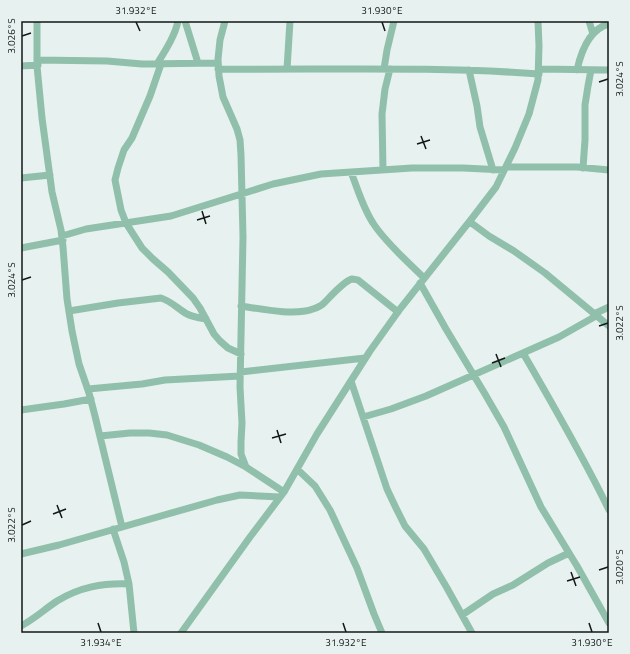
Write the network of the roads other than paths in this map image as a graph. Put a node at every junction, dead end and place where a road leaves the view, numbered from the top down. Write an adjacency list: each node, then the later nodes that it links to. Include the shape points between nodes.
1 (37, 21): 11 (street)
2 (178, 21): 13 (street)
3 (185, 21): 12 (street)
4 (225, 21): 15 (street, via 220,40)
5 (290, 21): 16 (street)
6 (394, 21): 17 (street, via 387,50)
7 (538, 21): 22 (street)
8 (589, 21): 10 (street)
9 (609, 24): 10 (street)
10 (593, 34): 19 (street, via 580,56)
11 (37, 62): 13 (street, via 107,61); 14 (street); 29 (street)
12 (198, 63): 13 (street); 15 (street)
13 (159, 64): 33 (street, via 150,96 132,138 124,150 115,180)
14 (21, 66)
15 (218, 66): 16 (street); 31 (street, via 224,97 240,140)
16 (287, 69): 17 (street)
17 (387, 69): 18 (street); 25 (street, via 382,114)
18 (469, 70): 22 (street); 26 (street, via 480,127)
19 (576, 70): 20 (street); 22 (street)
20 (591, 70): 21 (street); 23 (street, via 585,105)
21 (609, 70)
22 (539, 72): 24 (street, via 528,114)
23 (583, 168): 24 (street); 27 (street)
24 (505, 169): 26 (street); 32 (street, via 496,187)
25 (383, 170): 26 (street); 28 (street)
26 (493, 170)
27 (609, 170)
28 (351, 172): 31 (street, via 321,174 273,184); 36 (street, via 364,207 374,224)
29 (50, 175): 30 (street); 34 (street)
30 (21, 178)
31 (242, 195): 33 (street, via 171,216); 37 (street)
32 (470, 222): 36 (street); 41 (street, via 545,273)
33 (126, 223): 34 (street, via 86,229); 42 (street, via 142,248 193,298)
34 (62, 238): 35 (street); 39 (street)
35 (21, 248)
36 (422, 280): 40 (street); 48 (street, via 446,329)
37 (241, 306): 40 (street, via 293,312 311,310 353,279 358,280); 45 (street)
38 (609, 307): 41 (street)
39 (69, 311): 42 (street, via 161,298 191,316); 50 (street, via 79,364)
40 (398, 312): 46 (street)
41 (595, 315): 43 (street); 44 (street, via 559,337)
42 (206, 319): 45 (street, via 220,341)
43 (609, 326)
44 (523, 353): 48 (street); 59 (street)
45 (241, 354): 47 (street)
46 (365, 358): 47 (street); 49 (street)
47 (240, 374): 50 (street); 55 (street, via 240,442)
48 (474, 374): 53 (street, via 426,396); 63 (street, via 504,427 541,507)
49 (351, 381): 53 (street); 56 (street)
50 (88, 389): 51 (street)
51 (90, 399): 52 (street); 54 (street)
52 (21, 410)
53 (363, 417): 66 (street, via 396,508 424,549)
54 (100, 436): 55 (street, via 130,433 167,435 200,445); 61 (street)
55 (246, 467): 58 (street)
56 (297, 469): 58 (street); 71 (street, via 315,486 330,510 357,568)
57 (609, 490): 59 (street)
58 (282, 494): 61 (street, via 240,495); 70 (street)
59 (602, 495): 60 (street)
60 (609, 510)
61 (122, 527): 62 (street)
62 (114, 529): 64 (street); 65 (street)
63 (569, 553): 66 (street, via 493,594); 67 (street)
64 (21, 554)
65 (129, 584): 68 (street, via 101,584 84,588 57,601); 69 (street)
66 (462, 615): 72 (street)
67 (609, 623)
68 (21, 626)
69 (134, 633)
70 (181, 633)
71 (382, 633)
72 (472, 633)

